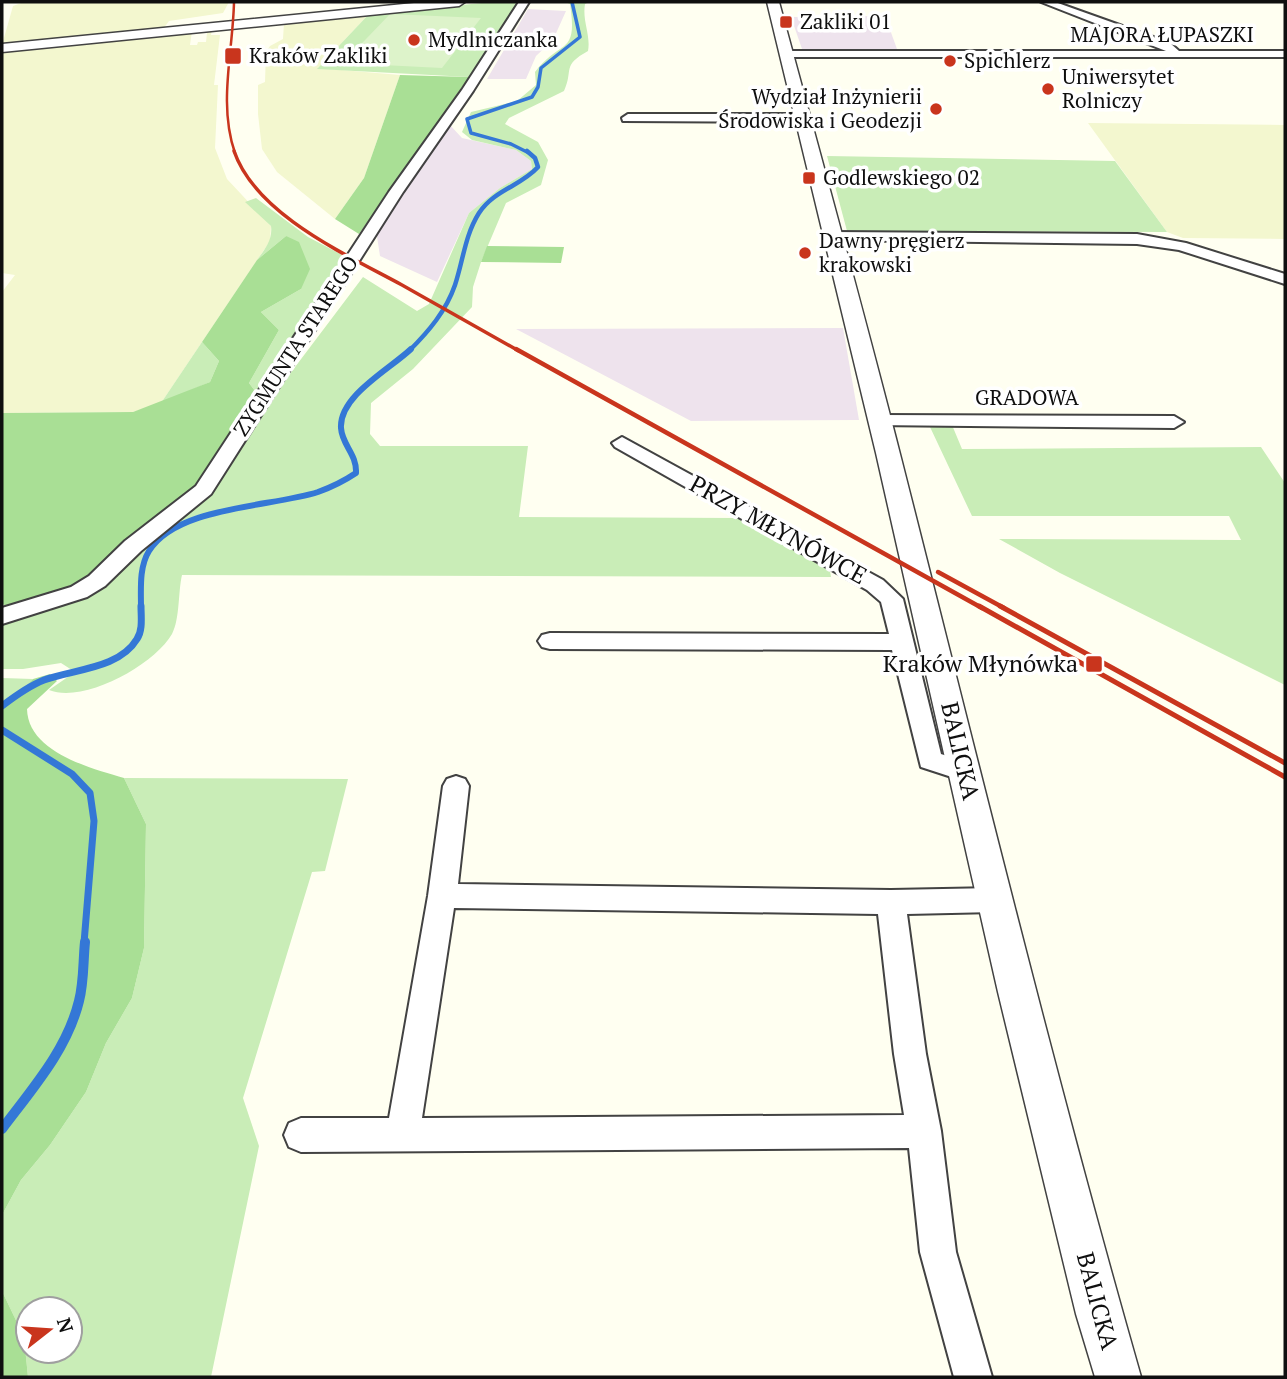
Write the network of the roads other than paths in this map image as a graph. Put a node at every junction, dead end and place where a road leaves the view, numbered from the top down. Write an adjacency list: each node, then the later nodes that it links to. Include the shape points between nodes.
1 (459, 2): 5 (street)
2 (524, 2): 16 (street, ZYGMUNTA STAREGO, via 204,489 97,581 79,592)
3 (773, 2): 6 (street, BALICKA)
4 (1046, 2): 7 (street, via 1166,45)
5 (2, 48)
6 (787, 54): 7 (street, MAJORA ŁUPASZKI); 10 (street, BALICKA)
7 (1177, 54): 8 (street, MAJORA ŁUPASZKI)
8 (1285, 54)
9 (628, 118): 10 (street)
10 (803, 118): 11 (street, BALICKA)
11 (833, 237): 12 (street, via 1137,239 1181,246); 13 (street, BALICKA)
12 (1285, 279)
13 (878, 421): 14 (street, GRADOWA); 19 (street, BALICKA)
14 (1174, 422)
15 (622, 443): 18 (street, PRZY MŁYNÓWCE, via 875,585 892,599)
16 (2, 616)
17 (550, 642): 18 (street)
18 (902, 642): 19 (street, PRZY MŁYNÓWCE, via 930,760)
19 (964, 771): 22 (street, BALICKA)
20 (456, 786): 21 (street)
21 (442, 896): 23 (street); 25 (street)
22 (995, 900): 23 (street); 28 (street, BALICKA)
23 (891, 902): 24 (street)
24 (924, 1131): 25 (street); 27 (street, via 938,1252)
25 (403, 1134): 26 (street)
26 (301, 1135)
27 (973, 1377)
28 (1118, 1377)

